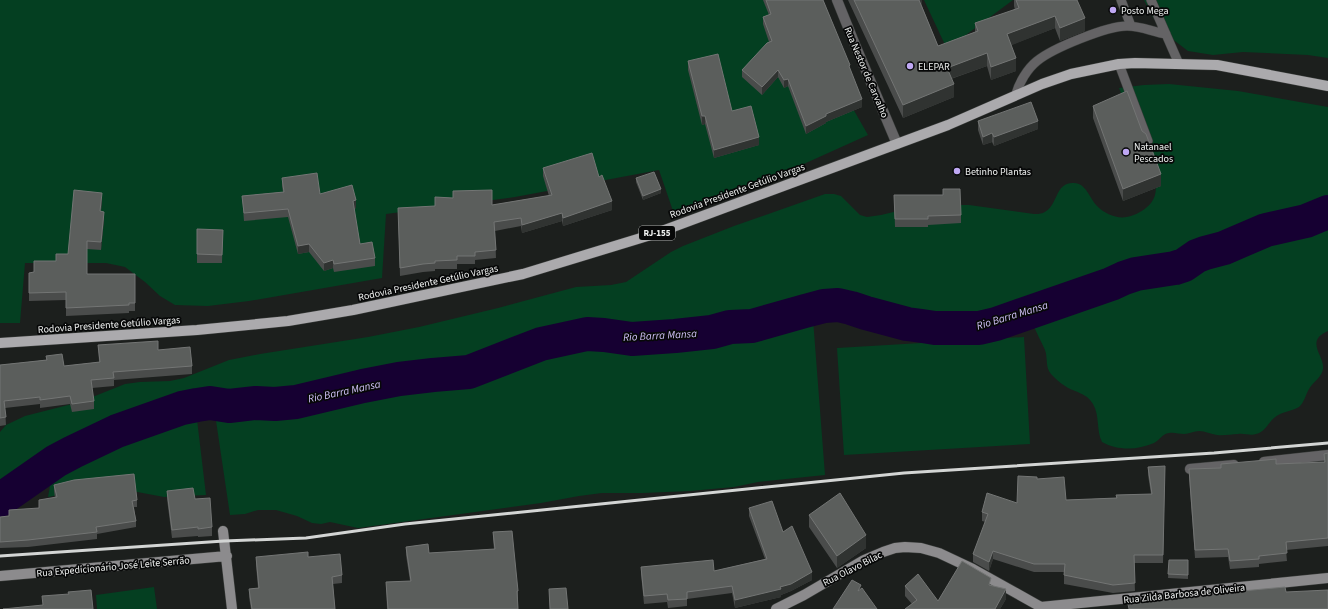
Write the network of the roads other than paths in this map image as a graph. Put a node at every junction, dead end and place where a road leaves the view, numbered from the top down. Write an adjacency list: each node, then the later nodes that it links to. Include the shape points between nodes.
1 (837, 0): 11 (street, Rua Nestor de Carvalho)
2 (1121, 0): 4 (lane)
3 (1152, 0): 5 (lane)
4 (1131, 26): 5 (lane); 9 (lane, via 1114,28 1053,50 1031,68)
5 (1166, 34): 7 (lane)
6 (1119, 64): 7 (main road, Rodovia Presidente Getúlio Vargas / RJ-155); 9 (main road, Rodovia Presidente Getúlio Vargas / RJ-155, via 1071,74); 10 (lane)
7 (1179, 64): 8 (main road, Rodovia Presidente Getúlio Vargas / RJ-155, via 1217,65)
8 (1328, 86)
9 (1016, 94): 11 (main road, Rodovia Presidente Getúlio Vargas / RJ-155, via 948,125)
10 (1148, 141)
11 (897, 144): 12 (main road, Rodovia Presidente Getúlio Vargas / RJ-155, via 654,234 523,274 353,310 288,320 197,330)
12 (0, 343)
13 (1328, 455): 14 (street)
14 (1190, 469)
15 (223, 531): 16 (street)
16 (227, 556): 17 (street, Rua Expedicionário José Leite Serrão); 20 (street)
17 (0, 576)
18 (1328, 578): 19 (street, Rua Zilda Barbosa de Oliveira)
19 (1040, 608): 21 (street, Rua Olavo Bilac, via 973,569 938,553 922,548 905,547 895,548 864,560)
20 (232, 609)
21 (776, 609)

